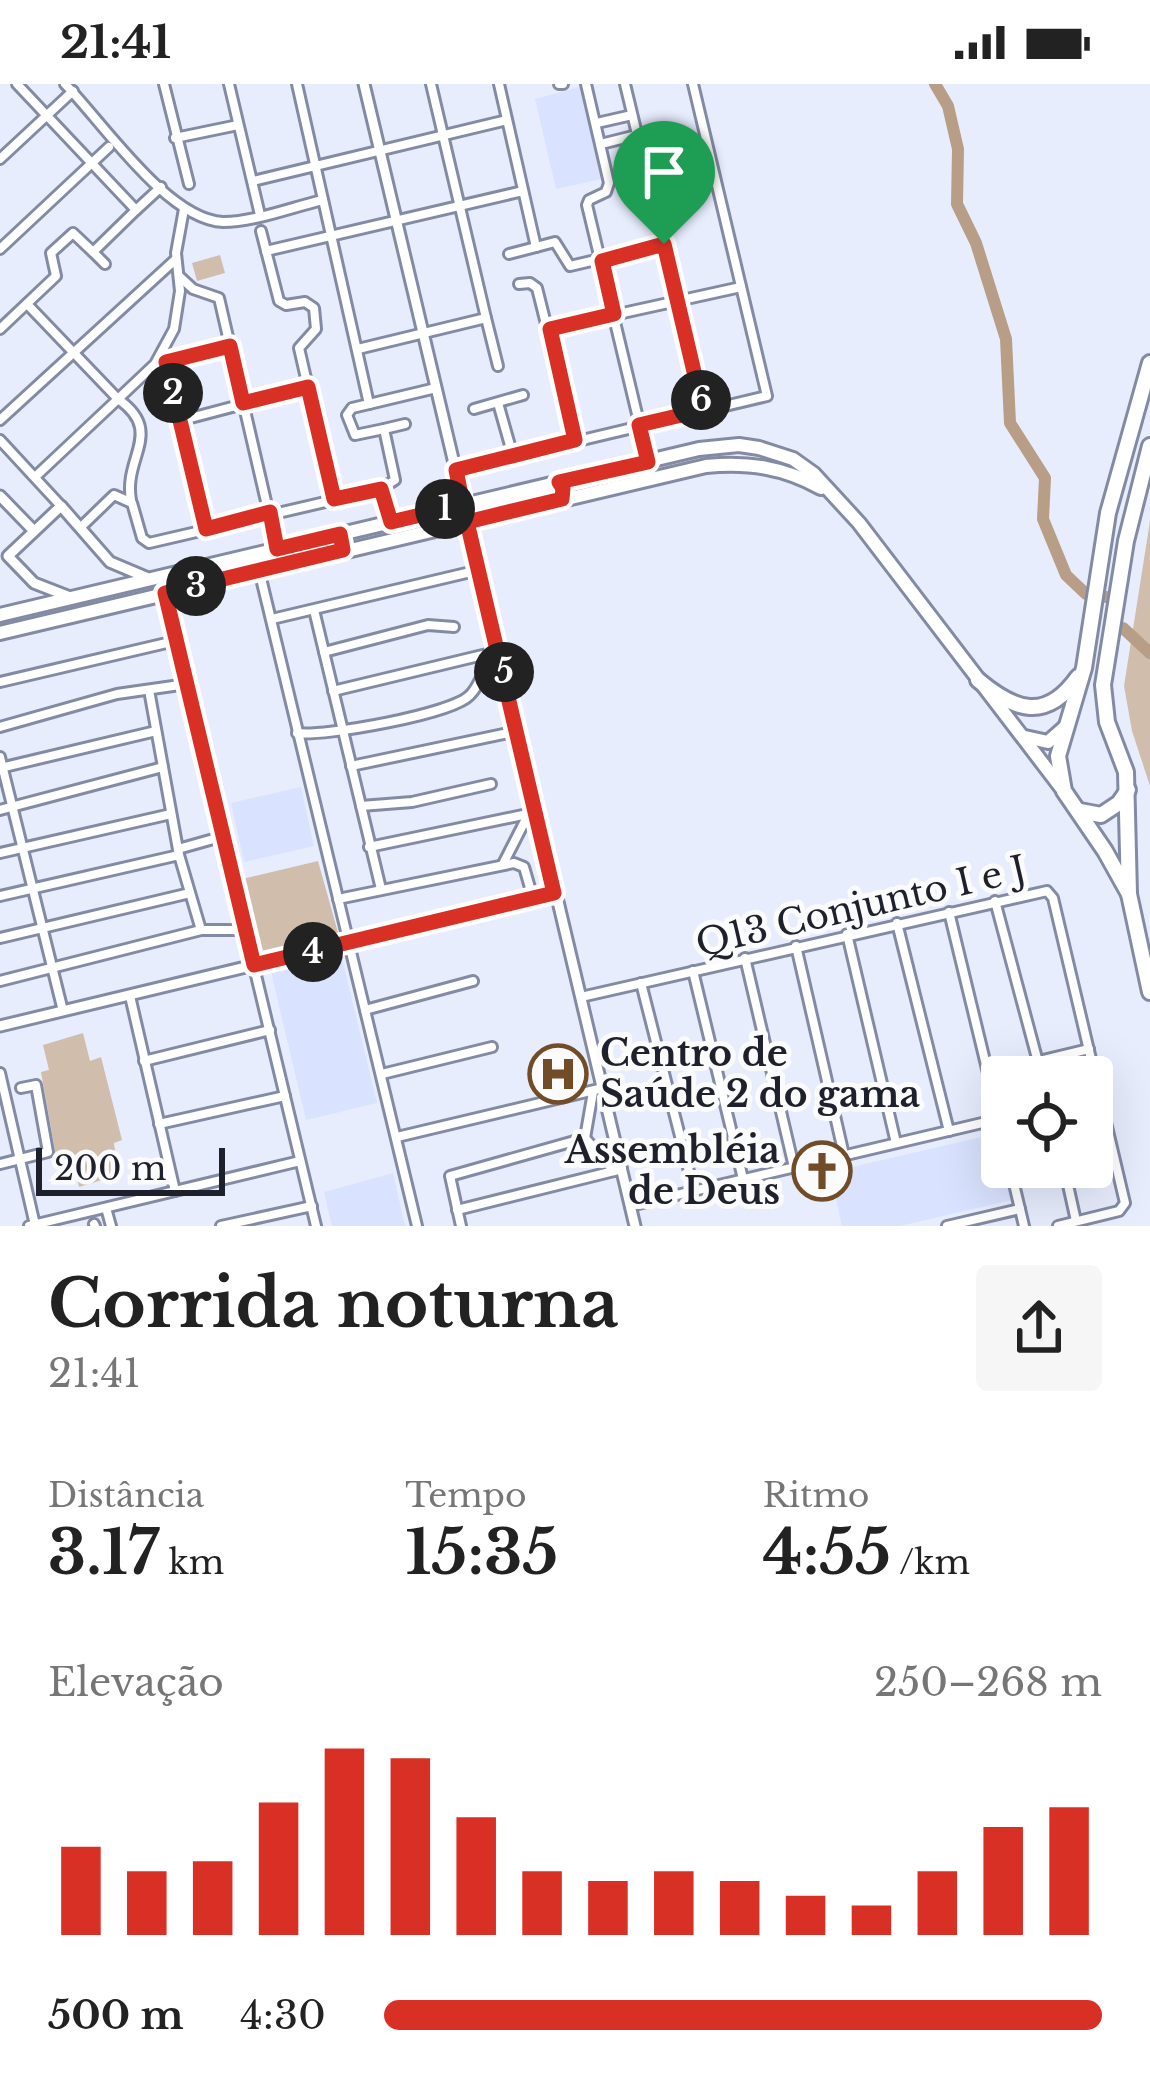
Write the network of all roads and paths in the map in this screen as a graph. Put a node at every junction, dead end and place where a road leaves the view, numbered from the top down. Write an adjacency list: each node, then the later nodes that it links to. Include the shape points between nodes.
1 (17, 84): 12 (street)
2 (164, 84): 19 (street)
3 (229, 84): 16 (street)
4 (297, 84): 25 (street)
5 (364, 84): 22 (street)
6 (431, 84): 17 (street)
7 (499, 84): 14 (street)
8 (586, 84): 15 (street)
9 (625, 84): 13 (street)
10 (693, 84): 49 (street)
11 (69, 88): 12 (street); 28 (street)
12 (46, 115): 23 (street); 24 (street)
13 (632, 115): 15 (street); 18 (street)
14 (507, 120): 17 (street); 29 (street)
15 (597, 123): 20 (street)
16 (238, 125): 19 (street); 26 (street)
17 (443, 134): 22 (street); 31 (street)
18 (637, 135): 20 (street); 39 (street)
19 (175, 138): 27 (street)
20 (601, 143): 45 (street, via 609,187 587,206)
21 (109, 147): 24 (street)
22 (379, 149): 25 (street); 35 (street)
23 (0, 159)
24 (92, 163): 33 (street); 38 (street)
25 (316, 165): 26 (street); 30 (street)
26 (253, 181): 34 (street)
27 (189, 184)
28 (161, 188): 32 (street); 33 (street)
29 (524, 191): 31 (street); 40 (street)
30 (323, 200): 34 (street); 37 (street)
31 (461, 206): 35 (street); 53 (street)
32 (184, 209): 34 (street, via 211,221); 44 (street)
33 (136, 210): 42 (street)
34 (260, 215)
35 (396, 221): 37 (street); 56 (street)
36 (262, 231): 41 (street)
37 (332, 235): 41 (street); 58 (street)
38 (2, 242)
39 (664, 244): 45 (street); 50 (street)
40 (536, 247): 43 (street); 45 (street, via 558,243 571,266)
41 (266, 251): 64 (street, via 279,302 314,308 316,329 299,348)
42 (93, 252): 46 (street); 51 (street, via 69,234 51,253 56,276)
43 (508, 254)
44 (176, 259): 47 (street); 59 (street)
45 (602, 261): 52 (street)
46 (105, 264)
47 (180, 278): 57 (street, via 220,298); 62 (street, via 174,329)
48 (519, 284): 55 (street, via 537,288)
49 (741, 286): 50 (street); 72 (street, via 767,396)
50 (678, 299): 52 (street); 72 (street)
51 (27, 304): 54 (street); 59 (street)
52 (614, 314): 55 (street); 76 (street)
53 (486, 318): 56 (street); 63 (street)
54 (0, 329)
55 (550, 329): 79 (street)
56 (422, 332): 58 (street); 65 (street)
57 (230, 346): 60 (street); 68 (street)
58 (358, 349): 70 (street)
59 (72, 352): 67 (street); 73 (street)
60 (166, 362): 62 (street); 74 (street)
61 (1150, 363): 124 (highway, via 1113,490)
62 (154, 364): 67 (street)
63 (498, 365)
64 (308, 387): 68 (street); 91 (street)
65 (436, 388): 70 (street); 85 (street)
66 (523, 395): 69 (street)
67 (118, 400): 86 (street); 93 (street, via 142,428 128,479)
68 (243, 403): 74 (street); 96 (street)
69 (498, 403): 71 (street); 82 (street)
70 (369, 404): 77 (street, via 348,410 351,431)
71 (474, 409)
72 (703, 410): 76 (street)
73 (0, 420)
74 (179, 421): 100 (street)
75 (405, 424): 77 (street)
76 (639, 425): 79 (street); 83 (street)
77 (384, 429): 88 (street, via 395,480)
78 (0, 440): 86 (street)
79 (575, 440): 82 (street)
80 (739, 445): 83 (main road); 84 (main road); 89 (main road, via 793,459)
81 (1150, 446): 131 (highway, via 1104,663)
82 (512, 456): 85 (street)
83 (648, 462): 87 (main road)
84 (741, 463): 89 (main road, via 775,468); 92 (main road)
85 (456, 470): 94 (street)
86 (35, 477): 95 (street)
87 (559, 482): 92 (main road); 94 (main road)
88 (381, 489): 91 (street); 97 (street)
89 (832, 495): 125 (main road)
90 (0, 496): 101 (street)
91 (334, 499): 96 (street)
92 (562, 499): 98 (main road)
93 (132, 503): 99 (street, via 114,495); 100 (street, via 146,542)
94 (463, 505): 97 (main road); 98 (street)
95 (61, 506): 99 (street); 101 (street)
96 (270, 512): 100 (street); 104 (street)
97 (391, 522): 102 (main road)
98 (467, 522): 103 (main road); 108 (street)
99 (81, 527): 106 (street)
100 (206, 529)
101 (34, 531): 105 (street)
102 (346, 533): 103 (main road); 104 (main road)
103 (350, 548): 107 (main road)
104 (277, 549): 109 (main road)
105 (4, 552): 110 (street)
106 (110, 562): 109 (street); 111 (street)
107 (259, 570): 112 (main road); 118 (street)
108 (479, 570): 116 (street); 123 (street)
109 (153, 579): 111 (main road)
110 (34, 583): 113 (street); 115 (street)
111 (109, 590): 113 (main road); 114 (main road, via 119,595)
112 (165, 593): 114 (main road); 121 (street)
113 (77, 598): 115 (main road)
114 (113, 605): 120 (main road)
115 (30, 608): 117 (main road)
116 (314, 610): 118 (street); 122 (street)
117 (0, 615)
118 (272, 619): 136 (street)
119 (454, 627): 122 (street, via 428,625)
120 (0, 633)
121 (175, 641): 126 (street); 127 (street)
122 (324, 652): 129 (street)
123 (495, 652): 129 (street); 133 (street, via 460,703); 135 (street)
124 (1084, 668): 125 (highway, via 1064,694 1034,707 1006,701); 130 (highway)
125 (978, 680): 137 (main road)
126 (0, 682)
127 (187, 684): 128 (street); 150 (street)
128 (149, 690): 132 (street); 134 (street)
129 (332, 691): 133 (street)
130 (1067, 722): 131 (highway, via 1087,710); 137 (main road, via 1048,742); 143 (highway, via 1058,756)
131 (1107, 722): 142 (highway)
132 (0, 727)
133 (342, 730): 136 (street); 139 (street)
134 (156, 731): 138 (street); 140 (street)
135 (518, 731): 139 (street); 148 (street)
136 (297, 733): 163 (street)
137 (1021, 736): 143 (main road)
138 (1, 764): 145 (street)
139 (351, 766): 144 (street)
140 (163, 767): 145 (street); 149 (street)
141 (491, 784): 144 (street)
142 (1128, 790): 147 (highway, via 1101,815); 160 (highway)
143 (1064, 791): 147 (highway)
144 (361, 806): 151 (street)
145 (12, 807): 146 (street); 152 (street)
146 (0, 810)
147 (1080, 811): 160 (highway)
148 (533, 813): 151 (street); 155 (street); 159 (street)
149 (171, 814): 152 (street); 153 (street)
150 (224, 836): 153 (street); 169 (street)
151 (370, 847): 156 (street)
152 (22, 848): 154 (street); 157 (street)
153 (179, 852): 157 (street); 158 (street)
154 (0, 853)
155 (502, 865): 156 (street); 162 (street, via 524,867)
156 (381, 889): 163 (street)
157 (31, 891): 161 (street); 167 (street)
158 (190, 893): 167 (street); 168 (street)
159 (554, 893): 162 (street); 183 (street)
160 (1129, 894): 181 (highway)
161 (0, 896)
162 (533, 898): 172 (street)
163 (338, 899): 172 (street)
164 (995, 901): 165 (street, Q13 Conjunto I e J); 189 (street, Q13 Conjunto I e J, via 1050,893); 191 (street)
165 (949, 912): 166 (street, Q13 Conjunto I e J); 190 (street)
166 (897, 923): 170 (street, Q13 Conjunto I e J); 202 (street)
167 (40, 929): 171 (street); 176 (street)
168 (201, 930): 169 (street); 176 (street)
169 (246, 930): 175 (street)
170 (847, 934): 173 (street, Q13 Conjunto I e J); 205 (street)
171 (0, 938)
172 (351, 944): 175 (street); 184 (street)
173 (796, 946): 174 (street, Q13 Conjunto I e J); 206 (street)
174 (745, 958): 177 (street, Q13 Conjunto I e J); 210 (street)
175 (254, 965): 182 (street); 187 (street)
176 (50, 969): 178 (street); 185 (street)
177 (693, 971): 180 (street, Q13 Conjunto I e J); 212 (street)
178 (0, 981)
179 (473, 981): 184 (street)
180 (641, 983): 183 (street, Q13 Conjunto I e J); 216 (street)
181 (1150, 992)
182 (130, 996): 185 (street); 193 (street)
183 (581, 997): 197 (street)
184 (365, 1010): 195 (street)
185 (63, 1011): 186 (street)
186 (0, 1026)
187 (270, 1030): 193 (street); 199 (street)
188 (492, 1047): 195 (street)
189 (1089, 1049): 192 (street); 223 (street, Q13 Conjunto I e J, via 1125,1203)
190 (985, 1056)
191 (1038, 1056)
192 (1060, 1056)
193 (144, 1061): 201 (street)
194 (0, 1073): 198 (street)
195 (382, 1074): 203 (street)
196 (21, 1088): 207 (street, via 36,1085 48,1151)
197 (598, 1089): 203 (street); 204 (street); 211 (street)
198 (3, 1096): 207 (street)
199 (285, 1096): 201 (street); 208 (street)
200 (981, 1123): 202 (street)
201 (159, 1124): 215 (street)
202 (949, 1131): 205 (street)
203 (397, 1137): 229 (street)
204 (585, 1138): 211 (street); 221 (street, via 455,1173 449,1181)
205 (896, 1143): 206 (street)
206 (844, 1155): 210 (street)
207 (20, 1160): 209 (street); 224 (street)
208 (300, 1161): 215 (street); 217 (street)
209 (0, 1164)
210 (794, 1167): 212 (street)
211 (618, 1170): 218 (street); 221 (street)
212 (743, 1180): 216 (street)
213 (1015, 1188): 220 (street)
214 (1069, 1188): 223 (street)
215 (175, 1191): 219 (street)
216 (694, 1191): 218 (street)
217 (312, 1206): 222 (street); 228 (street)
218 (631, 1206): 231 (street)
219 (106, 1208): 224 (street); 225 (street)
220 (1020, 1209): 232 (street); 233 (street)
221 (457, 1210): 230 (street)
222 (269, 1215): 226 (street); 227 (street)
223 (1076, 1221): 234 (street, Q13 Conjunto I e J)
224 (32, 1225)
225 (111, 1226)
226 (220, 1226)
227 (272, 1226)
228 (316, 1226)
229 (417, 1226)
230 (460, 1226)
231 (635, 1226)
232 (947, 1226)
233 (1024, 1226)
234 (1058, 1226)

